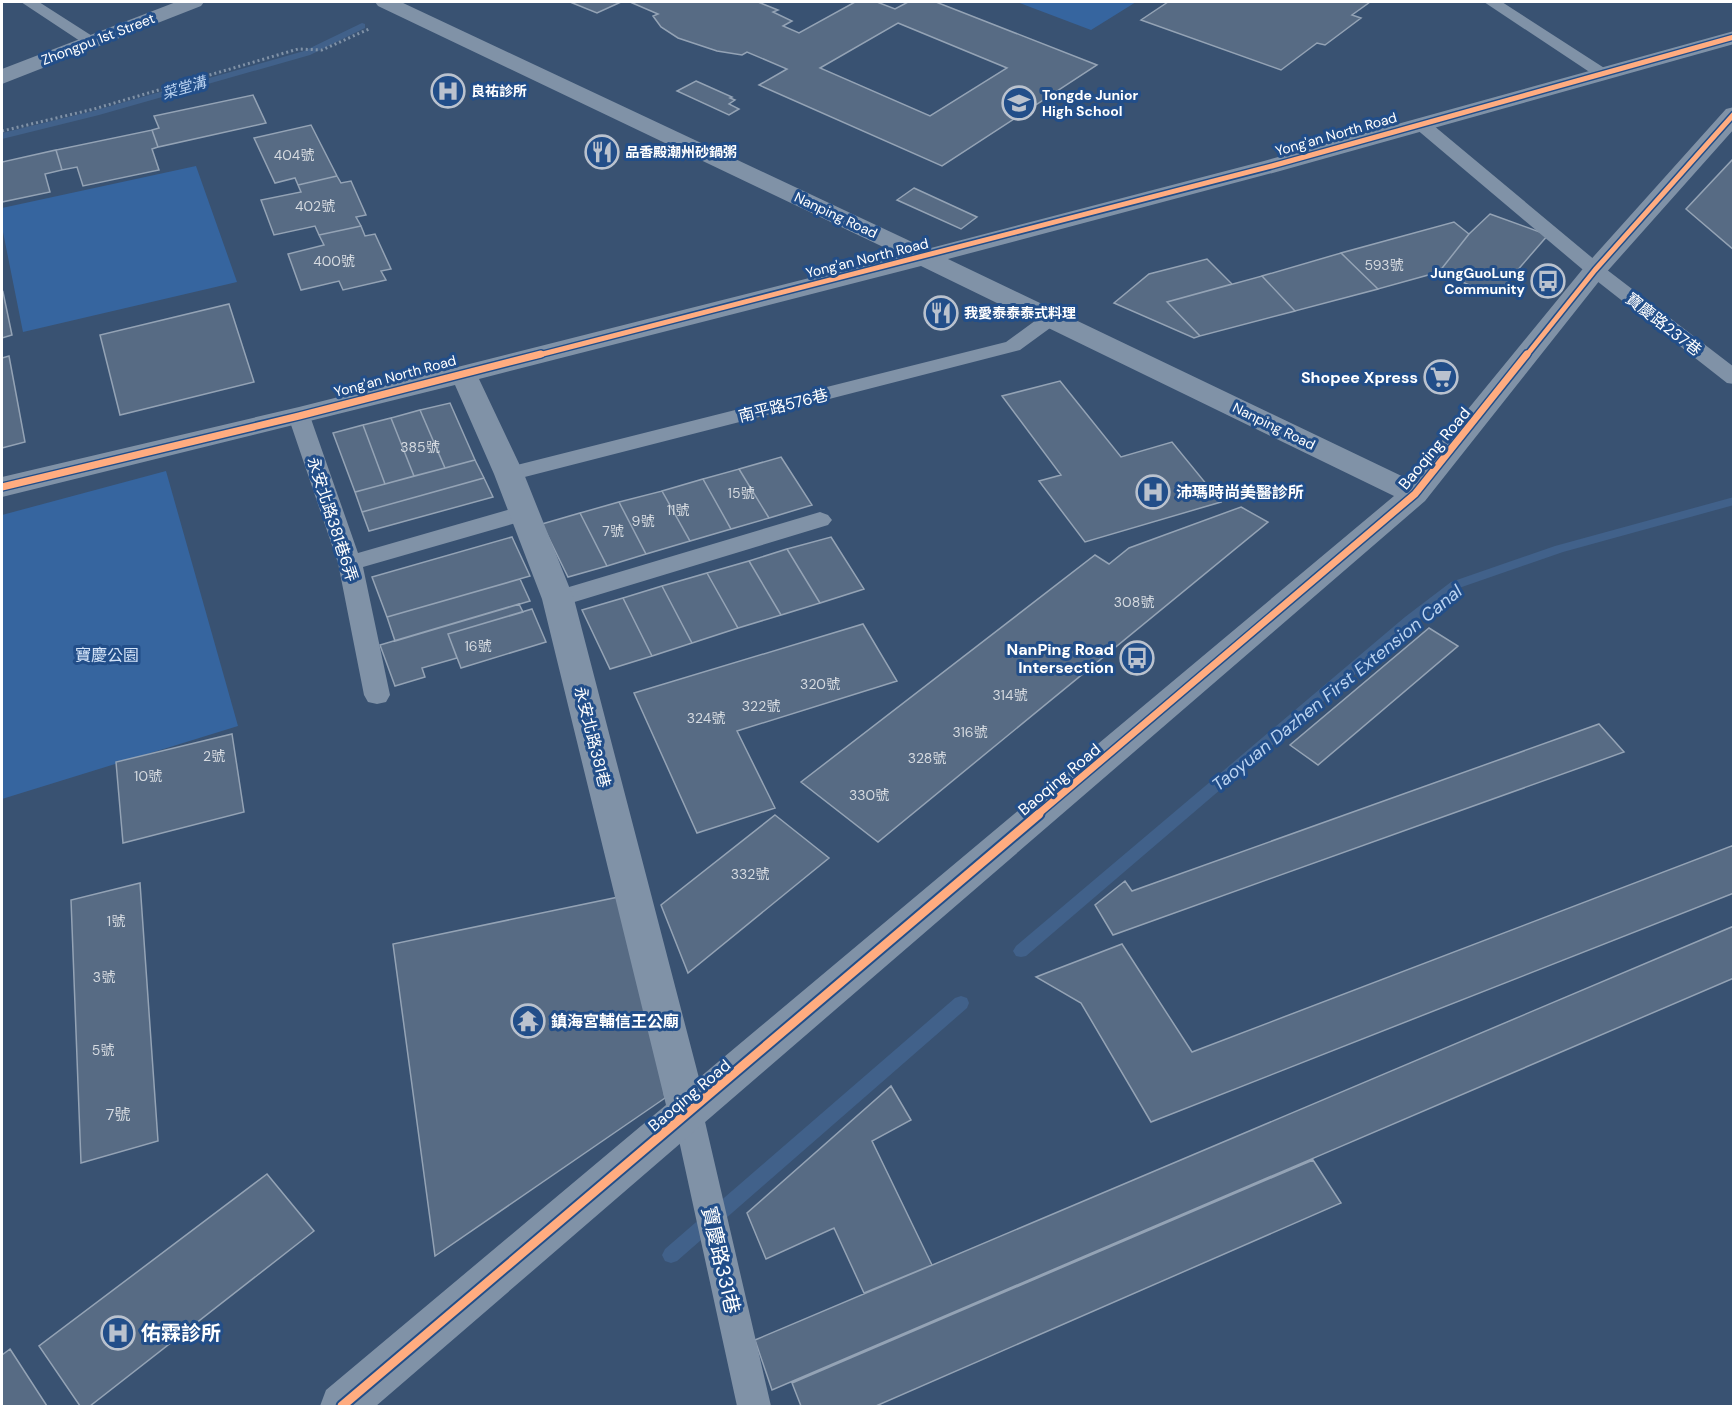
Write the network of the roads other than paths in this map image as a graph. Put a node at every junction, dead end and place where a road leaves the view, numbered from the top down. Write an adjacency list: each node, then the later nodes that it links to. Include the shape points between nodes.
1 (29, 2): 6 (lane)
2 (194, 2): 6 (street, Zhongpu 1st Street)
3 (385, 2): 11 (street, Nanping Road)
4 (1492, 2): 7 (lane)
5 (1734, 37): 7 (street, Yong'an North Road)
6 (92, 41): 8 (street, Zhongpu 1st Street)
7 (1603, 73): 10 (street, Yong'an North Road)
8 (2, 77)
9 (1734, 114): 12 (street, Baoqing Road)
10 (1421, 124): 11 (street, Yong'an North Road); 12 (lane, 寶慶路237巷)
11 (925, 257): 13 (street, Nanping Road); 14 (street, Yong'an North Road)
12 (1595, 270): 15 (lane, 寶慶路237巷); 19 (street, Baoqing Road)
13 (1050, 319): 17 (lane, 南平路576巷, via 1013,346); 19 (street, Nanping Road)
14 (463, 373): 16 (street, Yong'an North Road); 17 (street, 永安北路381巷)
15 (1734, 378)
16 (299, 416): 18 (street, Yong'an North Road); 22 (lane, 永安北路381巷6弄)
17 (509, 474): 20 (street, 永安北路381巷)
18 (2, 487)
19 (1415, 494): 25 (street, Baoqing Road)
20 (525, 513): 22 (lane); 23 (street, 永安北路381巷)
21 (820, 520): 23 (lane)
22 (350, 563): 24 (lane, 永安北路381巷6弄)
23 (558, 599): 25 (street, 永安北路381巷)
24 (377, 695)
25 (688, 1113): 26 (street, Baoqing Road); 27 (lane, 寶慶路331巷)
26 (342, 1407)
27 (754, 1407)

